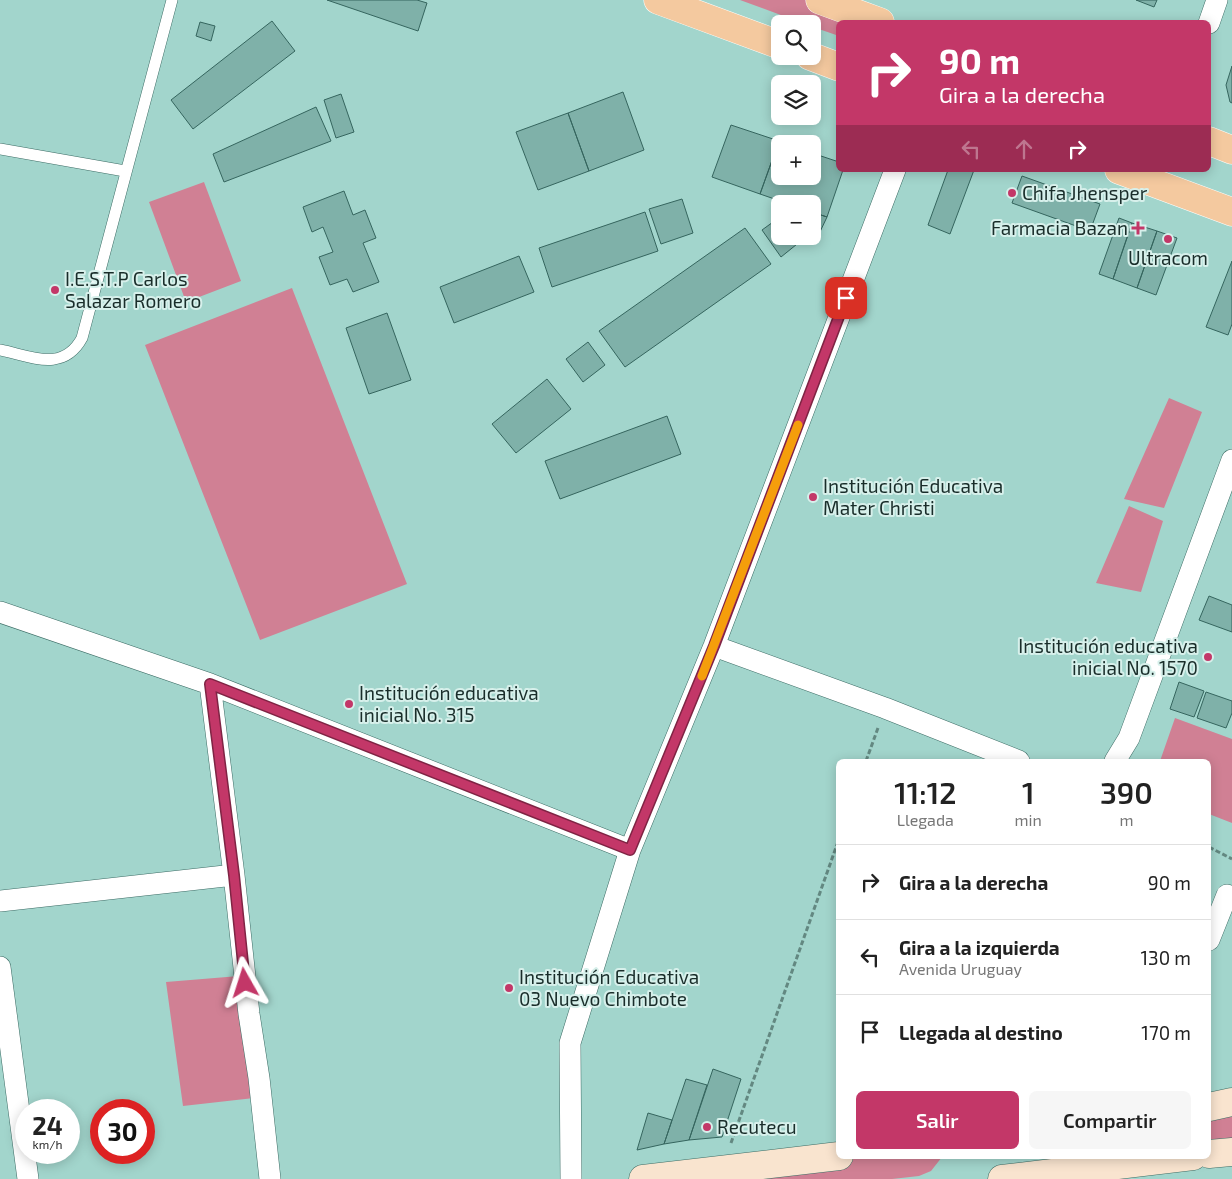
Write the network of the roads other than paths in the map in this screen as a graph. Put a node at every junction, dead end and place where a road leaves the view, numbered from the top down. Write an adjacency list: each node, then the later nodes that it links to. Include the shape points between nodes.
1 (172, 0): 13 (lane)
2 (658, 0): 7 (main road)
3 (820, 0): 5 (main road)
4 (1217, 0): 6 (street)
5 (875, 20)
6 (1210, 20)
7 (771, 42)
8 (821, 60): 9 (main road)
9 (836, 66)
10 (1211, 142): 12 (main road)
11 (0, 149): 13 (lane)
12 (1232, 150)
13 (125, 171): 18 (lane, via 77,348 51,361)
14 (894, 172): 21 (street)
15 (1130, 172): 16 (main road)
16 (1152, 176): 17 (main road)
17 (1232, 212)
18 (0, 350)
19 (1232, 460): 24 (street, via 1129,738)
20 (0, 612): 22 (street)
21 (714, 646): 23 (street); 25 (street)
22 (210, 684): 25 (street); 26 (street)
23 (1014, 759)
24 (1116, 759)
25 (630, 850): 39 (street, via 570,1043)
26 (234, 875): 28 (street); 38 (street)
27 (1227, 895): 29 (street)
28 (0, 901)
29 (1211, 935)
30 (0, 967): 37 (street)
31 (1232, 1102): 32 (main road)
32 (1211, 1107)
33 (1232, 1152): 34 (main road)
34 (1211, 1154)
35 (836, 1156): 40 (main road)
36 (1168, 1159): 41 (main road)
37 (28, 1179)
38 (270, 1179)
39 (571, 1179)
40 (643, 1179)
41 (1002, 1179)

